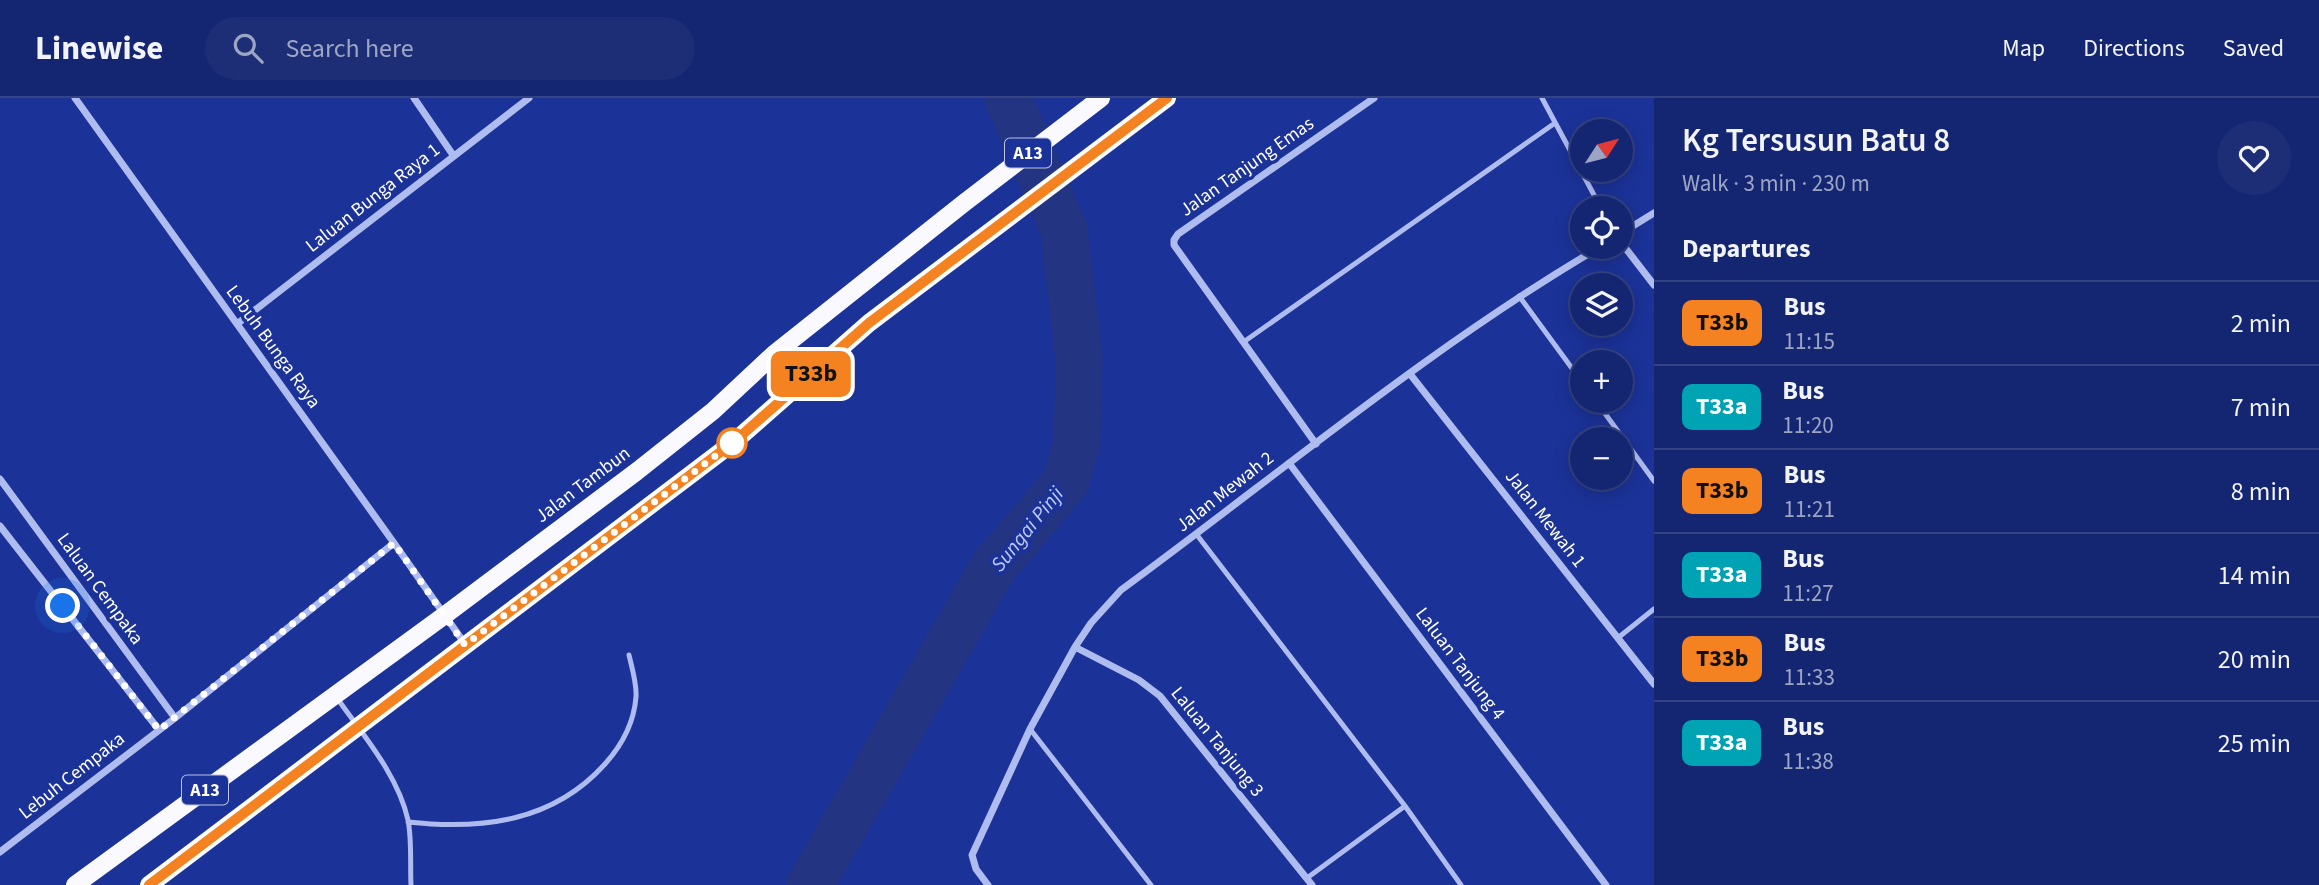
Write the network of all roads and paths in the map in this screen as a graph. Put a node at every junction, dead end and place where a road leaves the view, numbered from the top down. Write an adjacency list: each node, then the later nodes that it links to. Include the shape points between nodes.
1 (75, 98): 17 (street, Lebuh Bunga Raya)
2 (414, 98): 9 (street)
3 (528, 98): 9 (street, Laluan Bunga Raya 1)
4 (1167, 98): 32 (main road, A13, via 869,323 735,441)
5 (1374, 98): 18 (street, Jalan Tanjung Emas, via 1174,240)
6 (1542, 98): 8 (lane)
7 (1097, 101): 30 (main road, Jalan Tambun / A13, via 774,354 713,411)
8 (1555, 122): 10 (lane); 18 (lane)
9 (453, 155): 17 (street, Laluan Bunga Raya 1)
10 (1595, 196)
11 (1654, 212): 12 (street)
12 (1633, 226)
13 (1633, 258): 15 (street)
14 (1580, 259): 16 (street, Jalan Mewah 2)
15 (1654, 285)
16 (1519, 296): 19 (lane); 20 (street, Jalan Mewah 2)
17 (237, 324): 28 (street, Lebuh Bunga Raya)
18 (1245, 341): 22 (street)
19 (1570, 366)
20 (1410, 374): 22 (street, Jalan Mewah 2); 31 (street, Jalan Mewah 1)
21 (1605, 413): 25 (lane)
22 (1316, 443): 23 (street, Jalan Mewah 2)
23 (1289, 463): 27 (street, Jalan Mewah 2); 53 (street, Laluan Tanjung 4)
24 (0, 479): 37 (street, Laluan Cempaka)
25 (1654, 481)
26 (0, 526): 40 (street)
27 (1197, 535): 33 (street, Jalan Mewah 2, via 1121,590); 41 (lane)
28 (394, 543): 30 (street, Lebuh Bunga Raya); 37 (street, Lebuh Cempaka)
29 (1654, 609): 31 (lane)
30 (444, 615): 32 (street, Lebuh Bunga Raya); 36 (main road, Jalan Tambun / A13)
31 (1619, 637): 35 (street, Jalan Mewah 1)
32 (465, 645): 38 (main road, A13)
33 (1075, 647): 39 (street, Jalan Mewah 2); 45 (street, Laluan Tanjung 3, via 1160,696)
34 (629, 655): 42 (lane, via 636,694 632,723 615,753 588,783 534,813 496,822 445,826)
35 (1654, 684)
36 (335, 695): 38 (lane); 46 (main road, Jalan Tambun / A13)
37 (175, 718): 40 (street, Lebuh Cempaka)
38 (358, 728): 42 (lane, via 392,779); 43 (main road, A13)
39 (1030, 729): 50 (street, Jalan Mewah 2, via 972,855); 51 (lane)
40 (159, 730): 44 (street, Lebuh Cempaka)
41 (1405, 807): 45 (lane); 52 (lane)
42 (408, 822): 49 (lane)
43 (202, 846): 47 (main road, A13); 48 (main road)
44 (0, 852)
45 (1310, 882)
46 (75, 885)
47 (149, 885)
48 (161, 885)
49 (411, 885)
50 (988, 885)
51 (1151, 885)
52 (1461, 885)
53 (1606, 885)

